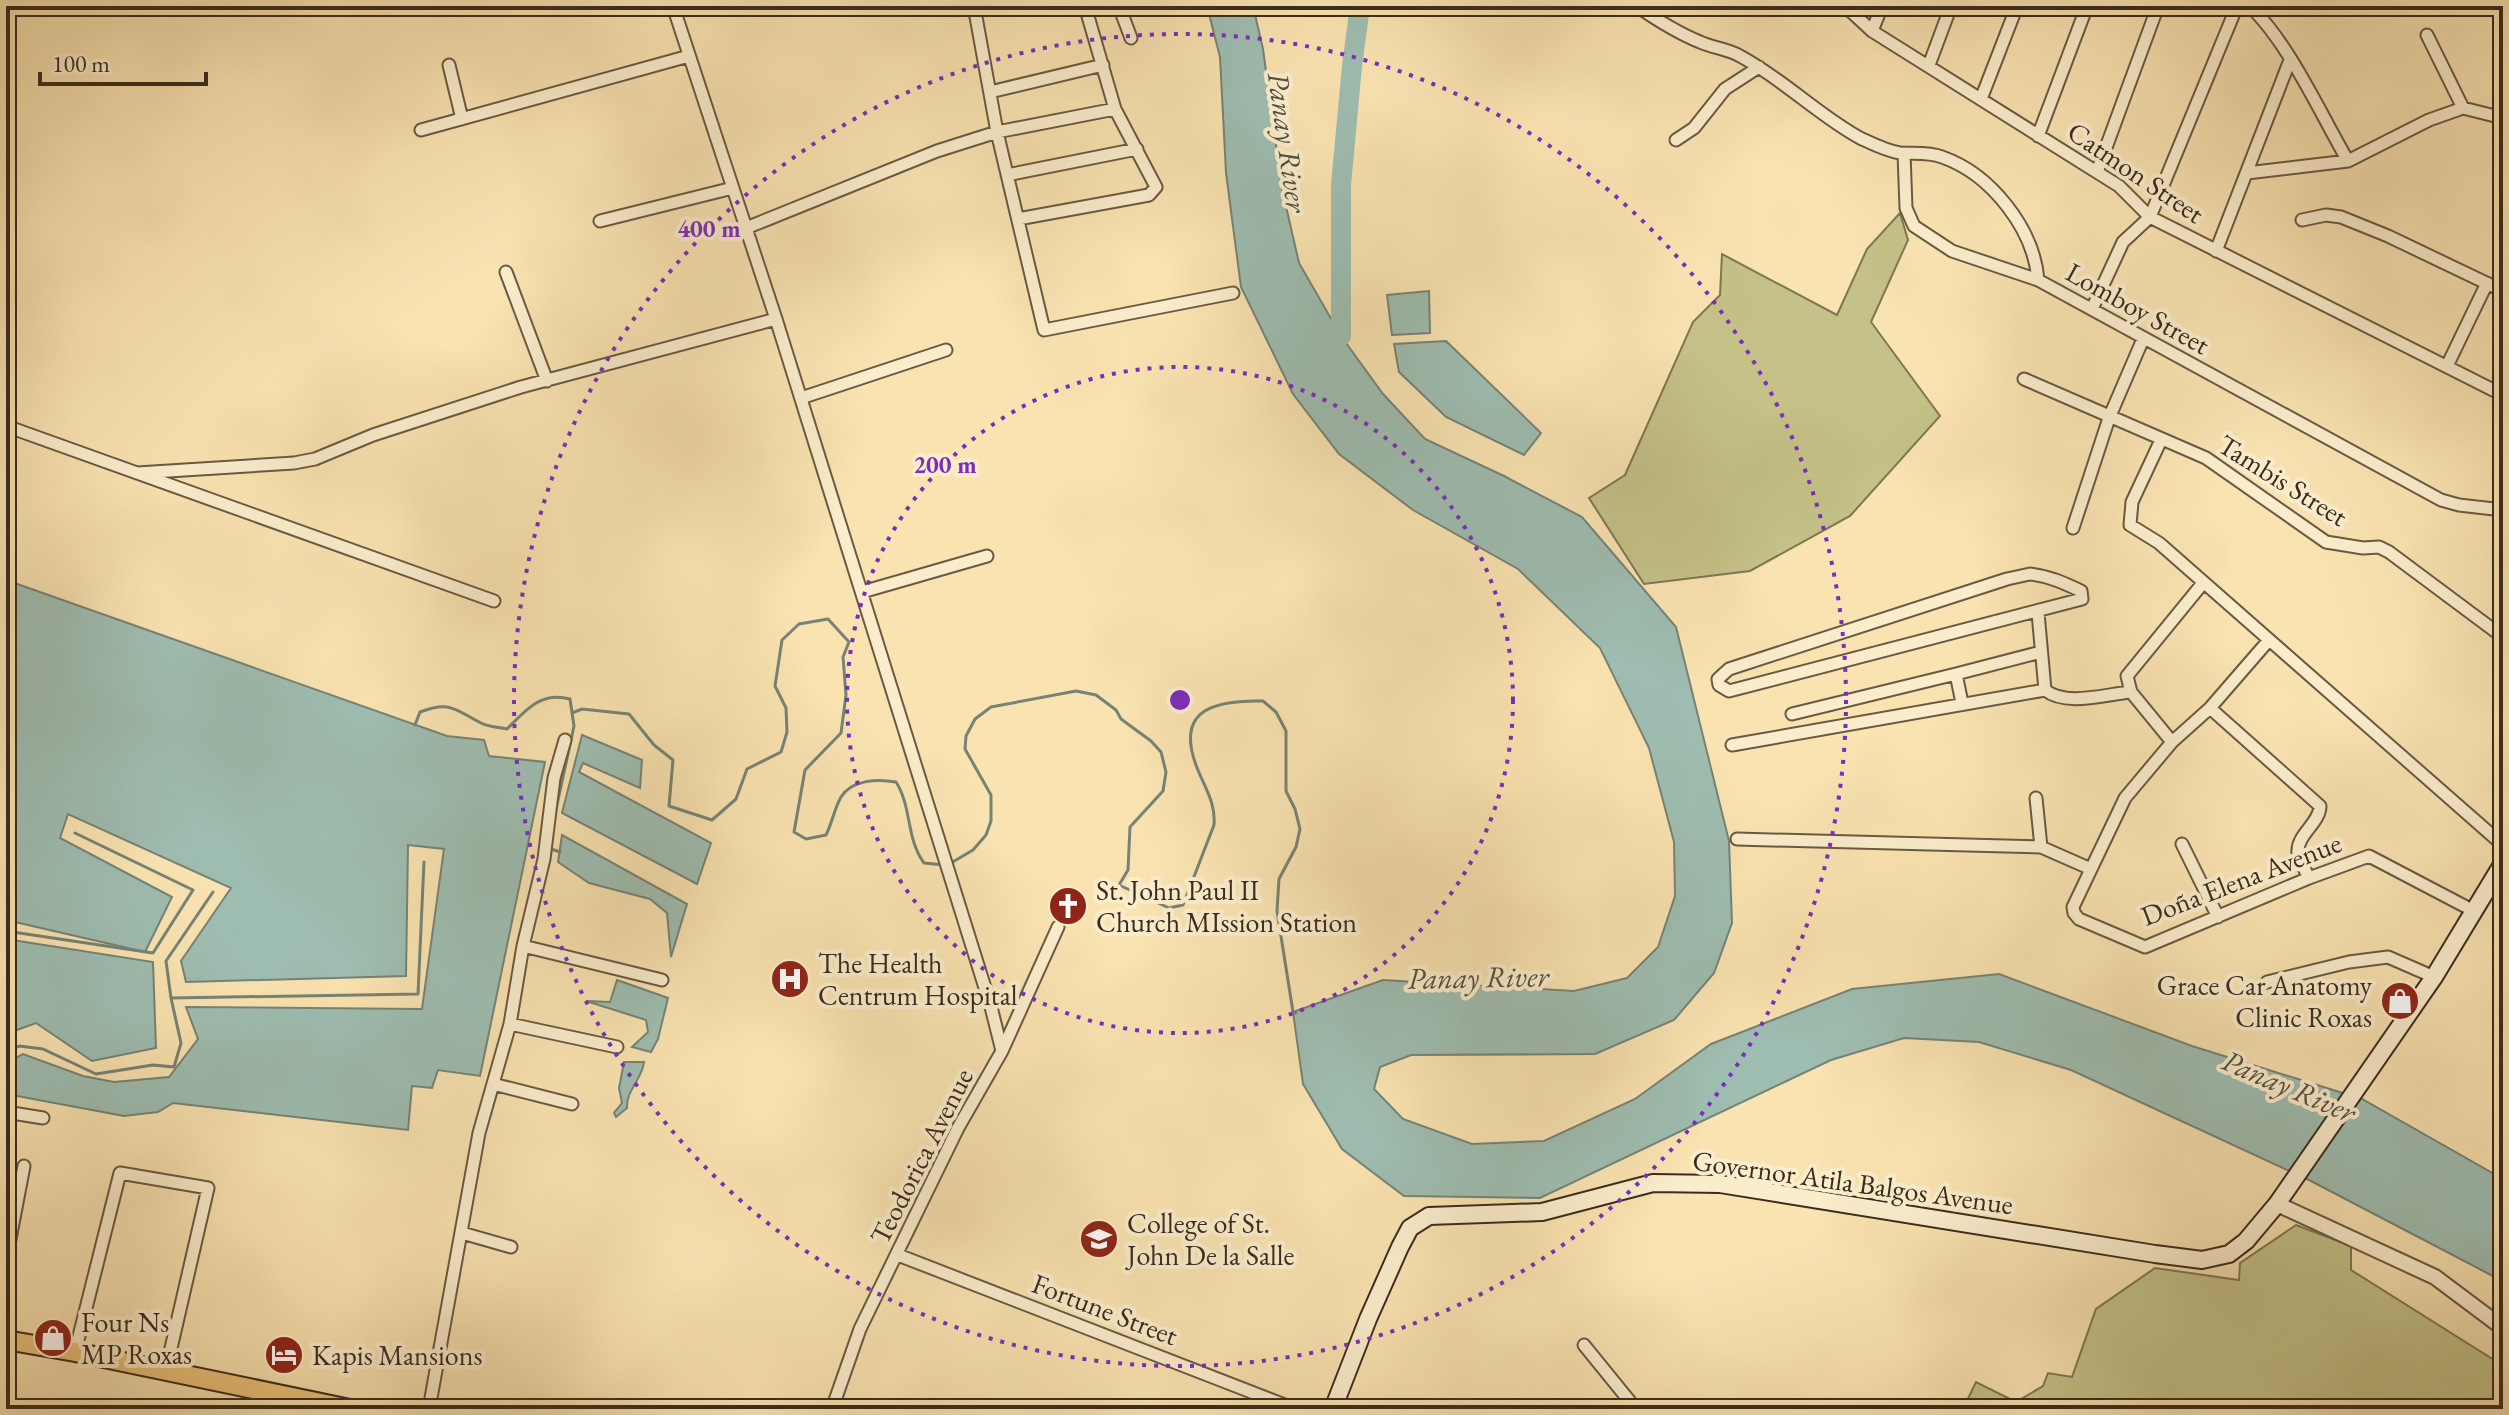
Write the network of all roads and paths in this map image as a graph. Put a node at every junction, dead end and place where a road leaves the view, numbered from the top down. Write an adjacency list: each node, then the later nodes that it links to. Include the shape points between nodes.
1 (974, 6): 23 (street)
2 (1085, 6): 20 (street)
3 (1119, 6): 16 (street)
4 (1637, 6): 22 (street, Lomboy Street, via 1702,43)
5 (1845, 6): 14 (street, Catmon Street)
6 (1882, 6): 14 (street)
7 (1951, 6): 21 (street)
8 (2017, 6): 24 (street)
9 (2087, 6): 31 (street)
10 (2158, 6): 36 (street)
11 (2237, 6): 40 (street)
12 (2250, 6): 18 (street)
13 (674, 9): 17 (street)
14 (1872, 31): 21 (street, Catmon Street)
15 (2427, 35): 25 (street)
16 (1131, 38)
17 (689, 56): 28 (street); 39 (street)
18 (2290, 60): 35 (street); 37 (street)
19 (449, 65): 28 (street)
20 (1103, 65): 23 (street); 26 (street)
21 (1929, 65): 24 (street, Catmon Street)
22 (1759, 67): 32 (street, via 1725,89 1694,128); 34 (street, Lomboy Street, via 1848,131)
23 (990, 92): 30 (street)
24 (1981, 99): 31 (street, Catmon Street)
25 (2463, 108): 27 (street); 35 (street)
26 (1115, 109): 30 (street); 33 (street)
27 (2503, 118)
28 (462, 119): 29 (street)
29 (421, 130)
30 (997, 132): 38 (street); 44 (street)
31 (2038, 136): 36 (street, Catmon Street)
32 (1676, 140)
33 (1137, 149): 38 (street); 41 (street, via 1156,187 1149,195)
34 (1904, 153): 47 (street, Lomboy Street, via 1942,157 1989,184 2028,239); 47 (street, via 1906,208 1914,226 1952,251)
35 (2348, 161): 37 (street)
36 (2097, 172): 40 (street, Catmon Street)
37 (2247, 173): 45 (street)
38 (1007, 175): 41 (street)
39 (733, 188): 43 (street); 44 (street)
40 (2150, 217): 45 (street, Catmon Street); 51 (street, via 2123,242)
41 (1018, 219): 50 (street, via 1044,330)
42 (2302, 220): 48 (street, via 2341,217)
43 (600, 221)
44 (746, 228): 52 (street)
45 (2216, 251): 55 (street, Catmon Street)
46 (506, 272): 57 (street)
47 (2038, 280): 51 (street, Lomboy Street)
48 (2487, 283): 49 (street); 55 (street)
49 (2503, 291)
50 (1233, 293)
51 (2092, 309): 53 (street, Lomboy Street)
52 (776, 319): 57 (street); 59 (street)
53 (2143, 339): 60 (street); 64 (street, Lomboy Street, via 2441,500)
54 (946, 350): 59 (street)
55 (2447, 366): 58 (street, Catmon Street)
56 (2024, 379): 60 (street, Tambis Street)
57 (547, 381): 63 (street, via 373,435 315,459)
58 (2503, 395)
59 (801, 398): 68 (street)
60 (2109, 418): 62 (street, Tambis Street); 65 (street)
61 (6, 426): 63 (street)
62 (2161, 440): 67 (street, via 2132,502 2130,525); 71 (street, Tambis Street, via 2206,458 2326,542 2389,552)
63 (137, 473): 69 (street)
64 (2503, 510)
65 (2073, 528)
66 (987, 556): 68 (street)
67 (2203, 583): 72 (street); 76 (street, via 2127,676)
68 (862, 592): 102 (street)
69 (494, 601)
70 (2038, 613): 70 (street, via 2082,599 2081,591 2045,576 2007,579 1729,669 1718,679 1719,685 1729,691); 73 (street)
71 (2503, 637)
72 (2269, 640): 79 (street, Doña Elena Avenue); 88 (street)
73 (2041, 652): 74 (street); 75 (street)
74 (1956, 674): 77 (street); 78 (street)
75 (2045, 690): 76 (street, via 2067,699); 78 (street)
76 (2131, 692): 83 (street)
77 (1844, 702): 80 (street); 81 (street)
78 (1962, 703): 81 (street)
79 (2210, 708): 83 (street, Doña Elena Avenue); 92 (street, via 2320,806 2320,815 2299,846)
80 (1792, 714)
81 (1849, 723): 84 (street)
82 (565, 740): 96 (street)
83 (2172, 742): 91 (street, Doña Elena Avenue, via 2125,798)
84 (1732, 745)
85 (2036, 798): 89 (street)
86 (1737, 839): 89 (street)
87 (2182, 844): 94 (street)
88 (2503, 845)
89 (2041, 847): 91 (street)
90 (2503, 863): 93 (main road, Governor Atila Balgos Avenue)
91 (2091, 869): 94 (street, Doña Elena Avenue, via 2074,913 2145,947)
92 (2309, 878): 93 (street, Doña Elena Avenue, via 2369,856); 94 (street, Doña Elena Avenue)
93 (2472, 910): 97 (main road, Governor Atila Balgos Avenue)
94 (2218, 917)
95 (1058, 927): 102 (street, Teodorica Avenue)
96 (523, 946): 98 (street); 100 (street)
97 (2434, 977): 99 (street, via 2388,957); 108 (main road, Governor Atila Balgos Avenue)
98 (662, 980)
99 (2267, 982)
100 (510, 1024): 101 (street); 103 (street)
101 (617, 1047)
102 (1002, 1051): 111 (street, Teodorica Avenue, via 958,1128)
103 (493, 1084): 104 (street); 109 (street)
104 (572, 1104)
105 (6, 1112): 106 (street)
106 (43, 1118)
107 (24, 1166): 112 (street)
108 (2277, 1204): 113 (street, via 2435,1277); 122 (main road, Governor Atila Balgos Avenue, via 2229,1254 2202,1260 1720,1184 1653,1183 1542,1212 1429,1216 1410,1228 1400,1247)
109 (462, 1233): 110 (street); 119 (street)
110 (511, 1247)
111 (898, 1255): 120 (street, Teodorica Avenue, via 860,1329); 121 (street, Fortune Street)
112 (6, 1260)
113 (2503, 1328)
114 (6, 1340): 116 (main road)
115 (1584, 1345): 123 (street)
116 (75, 1352): 117 (main road); 117 (street, via 120,1173 208,1188)
117 (166, 1370): 118 (main road)
118 (350, 1409)
119 (429, 1409)
120 (832, 1409)
121 (1295, 1409)
122 (1333, 1409)
123 (1636, 1409)

